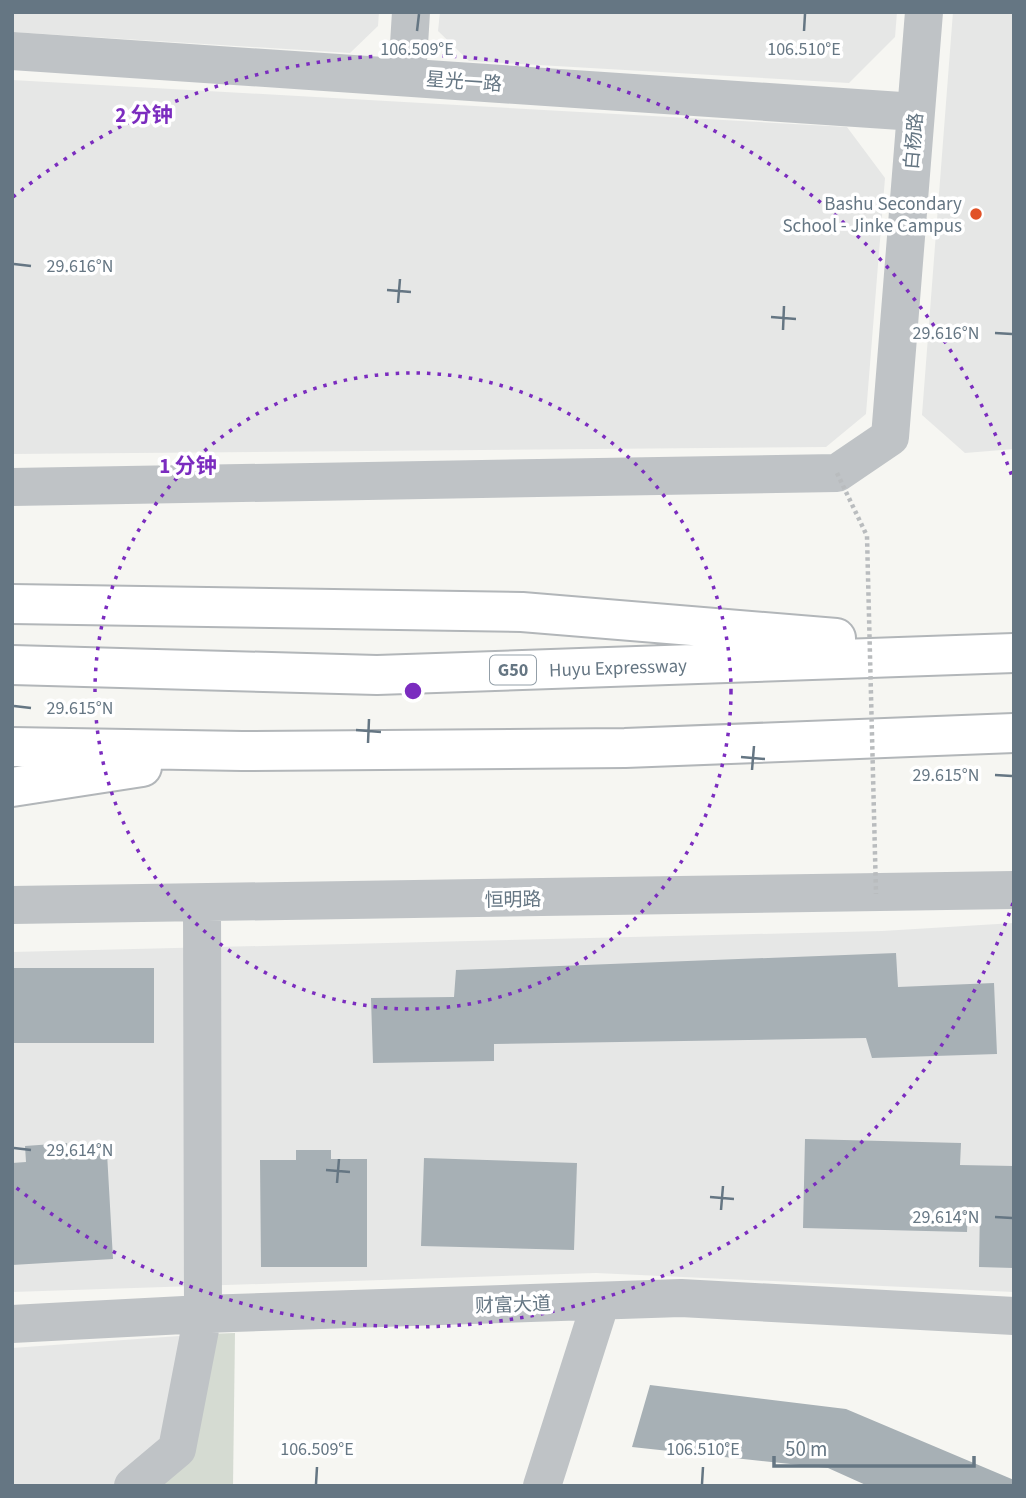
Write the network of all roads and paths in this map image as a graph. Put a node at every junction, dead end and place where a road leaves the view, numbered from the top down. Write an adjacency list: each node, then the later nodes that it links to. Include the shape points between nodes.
1 (411, 12): 4 (street)
2 (924, 12): 5 (street, 白杨路)
3 (12, 51): 4 (street, 星光一路)
4 (407, 77): 5 (street, 星光一路)
5 (916, 112): 6 (street, 白杨路, via 890,437)
6 (837, 472): 7 (street); 16 (path, bridge, via 867,536)
7 (12, 487)
8 (12, 604): 9 (highway, via 522,612)
9 (1013, 653): 10 (highway, Huyu Expressway / G50, via 377,675)
10 (12, 665)
11 (1014, 733): 13 (highway, via 625,748)
12 (12, 747): 13 (highway)
13 (242, 751): 14 (highway)
14 (12, 787)
15 (1014, 890): 16 (street, 恒明路)
16 (876, 894): 17 (street, 恒明路)
17 (202, 904): 18 (street, 恒明路); 20 (street)
18 (12, 905)
19 (601, 1301): 20 (street, 财富大道); 21 (street, 财富大道, via 681,1298); 24 (street)
20 (203, 1314): 22 (street, 财富大道); 23 (street, via 177,1449)
21 (1014, 1316)
22 (12, 1324)
23 (133, 1486)
24 (542, 1486)

